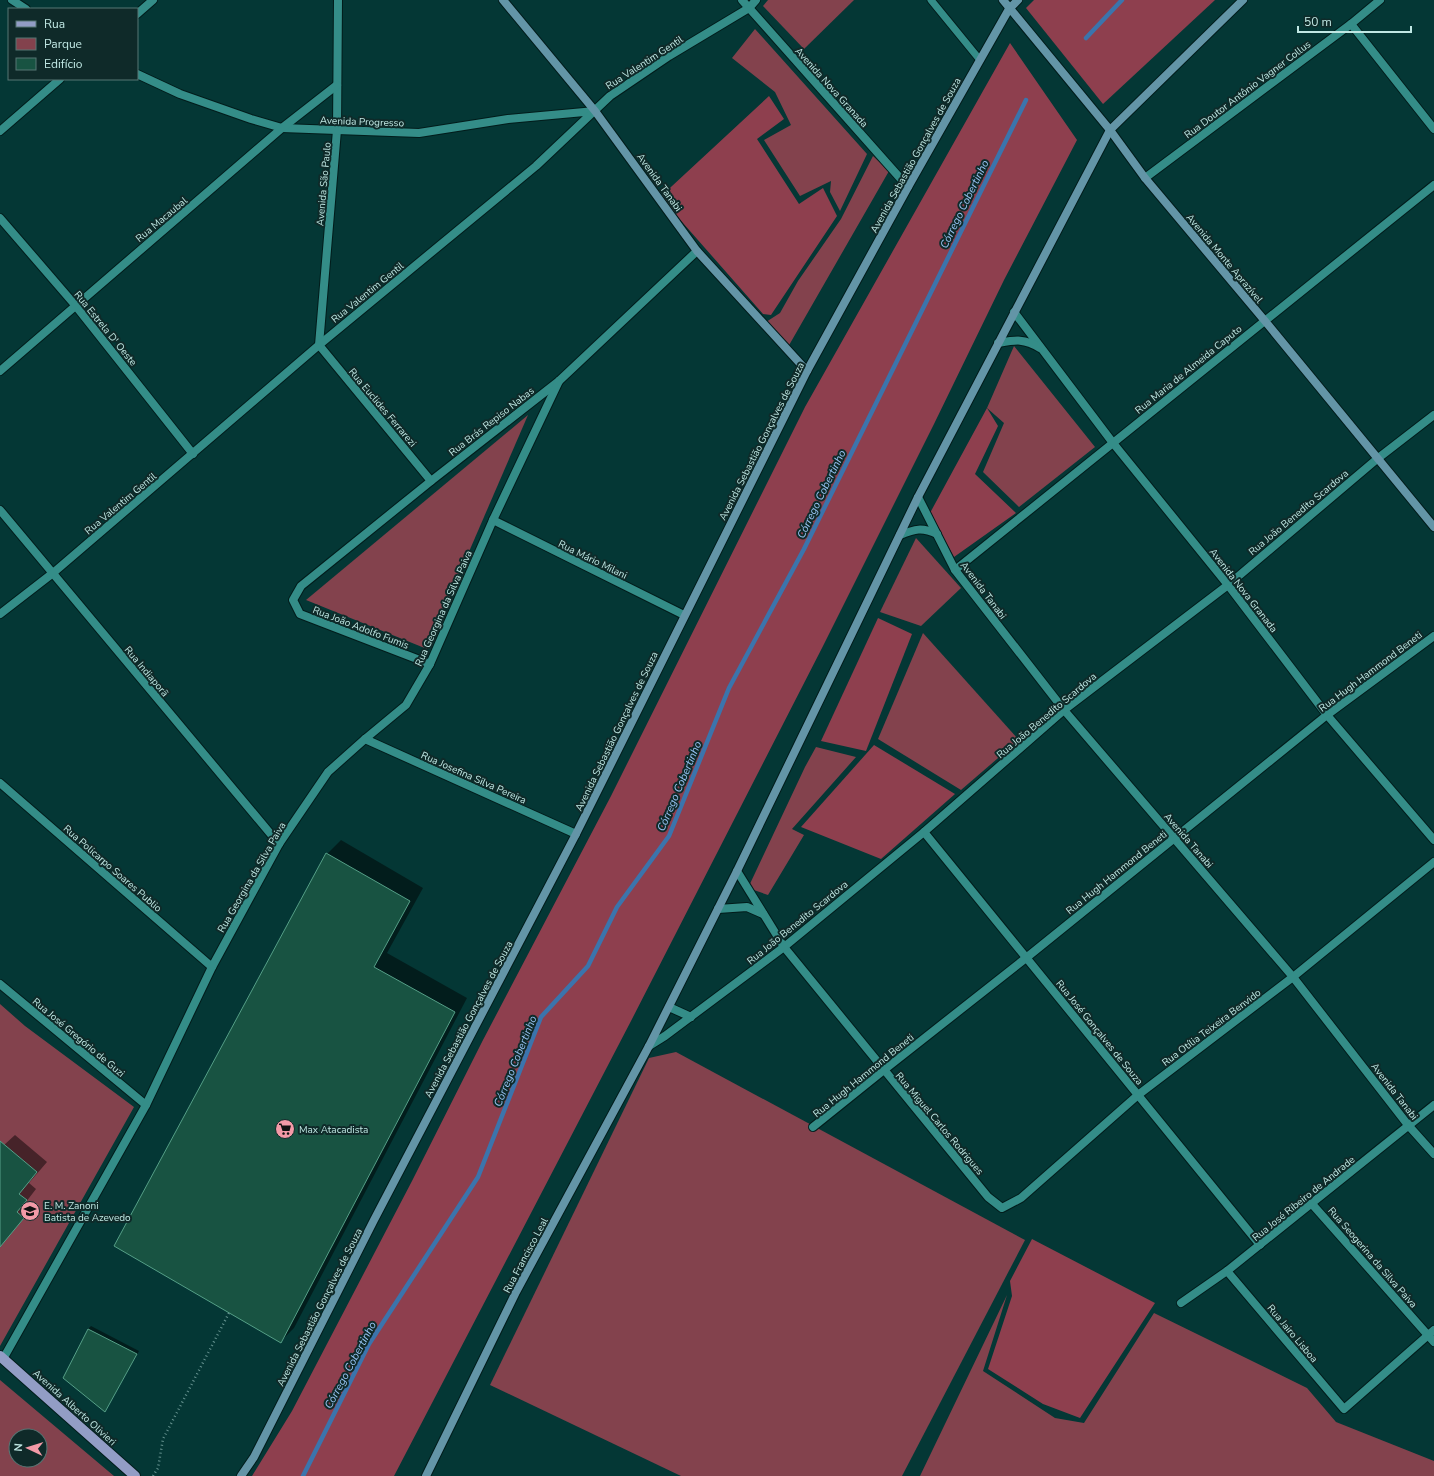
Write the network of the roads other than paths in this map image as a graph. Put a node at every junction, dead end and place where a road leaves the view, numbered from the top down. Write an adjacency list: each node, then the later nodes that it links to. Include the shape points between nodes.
1 (12, 0): 12 (street)
2 (153, 0): 15 (street)
3 (338, 0): 20 (street, Avenida São Paulo)
4 (503, 0): 21 (main road, Avenida Tanabi)
5 (742, 0): 13 (street, Avenida Nova Granada)
6 (756, 0): 13 (street, Rua Valentim Gentil)
7 (931, 0): 17 (lane)
8 (1003, 0): 14 (main road, Avenida Monte Aprazível)
9 (1018, 0): 14 (main road, Avenida Sebastião Gonçalves de Souza)
10 (1243, 0): 25 (main road)
11 (1380, 0): 16 (street, Rua Doutor Antônio Vagner Collus)
12 (24, 8)
13 (749, 8): 21 (street, Rua Valentim Gentil, via 669,56 610,96); 29 (street, Avenida Nova Granada)
14 (1009, 9): 17 (main road, Avenida Sebastião Gonçalves de Souza); 25 (main road, Avenida Monte Aprazível)
15 (138, 13)
16 (1351, 24): 23 (street); 27 (street, Rua Doutor Antônio Vagner Collus)
17 (980, 60): 29 (main road, Avenida Sebastião Gonçalves de Souza)
18 (138, 74): 22 (street, Avenida Progresso, via 180,94)
19 (59, 80): 26 (street)
20 (337, 85): 22 (street, Rua Macaubal); 24 (street, Avenida São Paulo)
21 (595, 111): 24 (street, Avenida Progresso, via 508,119 419,133); 31 (main road, Avenida Tanabi); 36 (street, Rua Valentim Gentil, via 536,166)
22 (282, 128): 24 (street, Avenida Progresso); 32 (street, Rua Macaubal)
23 (1434, 129)
24 (337, 130): 36 (street, Avenida São Paulo)
25 (1110, 130): 27 (main road, Avenida Monte Aprazível); 33 (main road)
26 (0, 131)
27 (1145, 178): 34 (main road, Avenida Monte Aprazível)
28 (1434, 185): 34 (street, Rua Maria de Almeida Caputo)
29 (908, 187): 39 (main road, Avenida Sebastião Gonçalves de Souza)
30 (0, 218): 32 (street, Rua Estrela D' Oeste)
31 (697, 251): 39 (main road, Avenida Tanabi); 40 (street, Rua Brás Repiso Nabas)
32 (75, 305): 38 (street, Rua Macaubal); 43 (street, Rua Estrela D' Oeste)
33 (1014, 312): 35 (main road); 37 (street, Avenida Nova Granada)
34 (1265, 321): 42 (street, Rua Maria de Almeida Caputo); 44 (main road, Avenida Monte Aprazível)
35 (998, 343): 37 (street, Avenida Nova Granada, via 1018,340 1031,342); 46 (main road)
36 (319, 345): 43 (street, Rua Valentim Gentil); 45 (street, Rua Euclides Ferrarezi)
37 (1043, 349): 42 (street, Avenida Nova Granada)
38 (0, 371)
39 (807, 371): 57 (main road, Avenida Sebastião Gonçalves de Souza)
40 (559, 381): 45 (street, Rua Brás Repiso Nabas); 48 (street, Rua Georgina da Silva Paiva)
41 (1434, 415): 44 (street, Rua João Benedito Scardova)
42 (1113, 443): 52 (street, Rua Maria de Almeida Caputo); 54 (street, Avenida Nova Granada)
43 (193, 454): 53 (street, Rua Valentim Gentil)
44 (1377, 459): 49 (main road, Avenida Monte Aprazível); 54 (street, Rua João Benedito Scardova)
45 (431, 481): 55 (street, Rua Brás Repiso Nabas, via 301,586)
46 (918, 497): 50 (street, Avenida Tanabi); 51 (main road)
47 (0, 510): 53 (street, Rua Indiaporã)
48 (493, 520): 57 (street, Rua Mário Milani); 59 (street, Rua Georgina da Silva Paiva)
49 (1434, 528)
50 (937, 534): 51 (street, via 927,529); 52 (street, Avenida Tanabi)
51 (900, 535): 70 (main road)
52 (955, 570): 60 (street, Avenida Tanabi)
53 (53, 573): 56 (street, Rua Valentim Gentil); 68 (street, Rua Indiaporã)
54 (1228, 585): 60 (street, Rua João Benedito Scardova); 61 (street, Avenida Nova Granada)
55 (293, 600): 59 (street, Rua João Adolfo Fumis, via 300,614)
56 (0, 614)
57 (684, 615): 65 (main road, Avenida Sebastião Gonçalves de Souza)
58 (1434, 636): 61 (street, Rua Hugh Hammond Beneti)
59 (430, 664): 62 (street, Rua Georgina da Silva Paiva, via 406,705)
60 (1064, 710): 64 (street, Rua João Benedito Scardova); 66 (street, Avenida Tanabi)
61 (1327, 715): 66 (street, Rua Hugh Hammond Beneti); 67 (street, Avenida Nova Granada)
62 (365, 739): 65 (street, Rua Josefina Silva Pereira); 68 (street, Rua Georgina da Silva Paiva, via 328,772)
63 (0, 783): 75 (street, Rua Policarpo Soares Publio)
64 (924, 832): 73 (street, Rua João Benedito Scardova); 74 (street, Rua José Gonçalves de Souza)
65 (576, 834): 97 (main road, Avenida Sebastião Gonçalves de Souza, via 378,1212 254,1456)
66 (1174, 838): 74 (street, Rua Hugh Hammond Beneti); 76 (street, Avenida Tanabi)
67 (1434, 840)
68 (279, 844): 75 (street, Rua Georgina da Silva Paiva)
69 (1434, 862): 76 (street, Rua Otília Teixeira Benvido)
70 (736, 872): 71 (main road); 72 (street, Rua Miguel Carlos Rodrigues)
71 (718, 909): 72 (street, via 747,907); 78 (main road)
72 (764, 914): 73 (street, Rua Miguel Carlos Rodrigues)
73 (784, 947): 79 (street, Rua João Benedito Scardova); 81 (street, Rua Miguel Carlos Rodrigues)
74 (1026, 958): 81 (street, Rua Hugh Hammond Beneti); 82 (street, Rua José Gonçalves de Souza)
75 (212, 968): 83 (street, Rua Georgina da Silva Paiva)
76 (1293, 977): 82 (street, Rua Otília Teixeira Benvido); 85 (street, Avenida Tanabi)
77 (0, 984): 83 (street, Rua José Gregório de Guzi)
78 (669, 1007): 79 (street); 80 (main road)
79 (691, 1017): 80 (street, Rua João Benedito Scardova)
80 (649, 1046): 98 (main road, Rua Francisco Leal, via 516,1292)
81 (884, 1070): 86 (street, Rua Hugh Hammond Beneti); 89 (street, Rua Miguel Carlos Rodrigues, via 988,1197)
82 (1138, 1095): 89 (street, Rua Otília Teixeira Benvido, via 1020,1198); 90 (street, Rua José Gonçalves de Souza)
83 (146, 1104): 95 (street, Rua Georgina da Silva Paiva)
84 (1434, 1105): 85 (street, Rua José Ribeiro de Andrade)
85 (1408, 1125): 87 (street, Avenida Tanabi); 88 (street, Rua José Ribeiro de Andrade)
86 (813, 1128)
87 (1434, 1154)
88 (1312, 1204): 90 (street, Rua José Ribeiro de Andrade); 93 (street, Rua Seogerina da Silva Paiva)
89 (1002, 1208)
90 (1260, 1245): 91 (street, Rua José Ribeiro de Andrade)
91 (1227, 1271): 92 (street, Rua José Ribeiro de Andrade); 93 (street, Rua Jairo Lisboa, via 1344,1409)
92 (1182, 1303)
93 (1431, 1332): 94 (street, Rua Seogerina da Silva Paiva)
94 (1434, 1342)
95 (1, 1358): 96 (main road, Avenida Alberto Olivieri)
96 (135, 1476)
97 (241, 1476)
98 (426, 1476)

